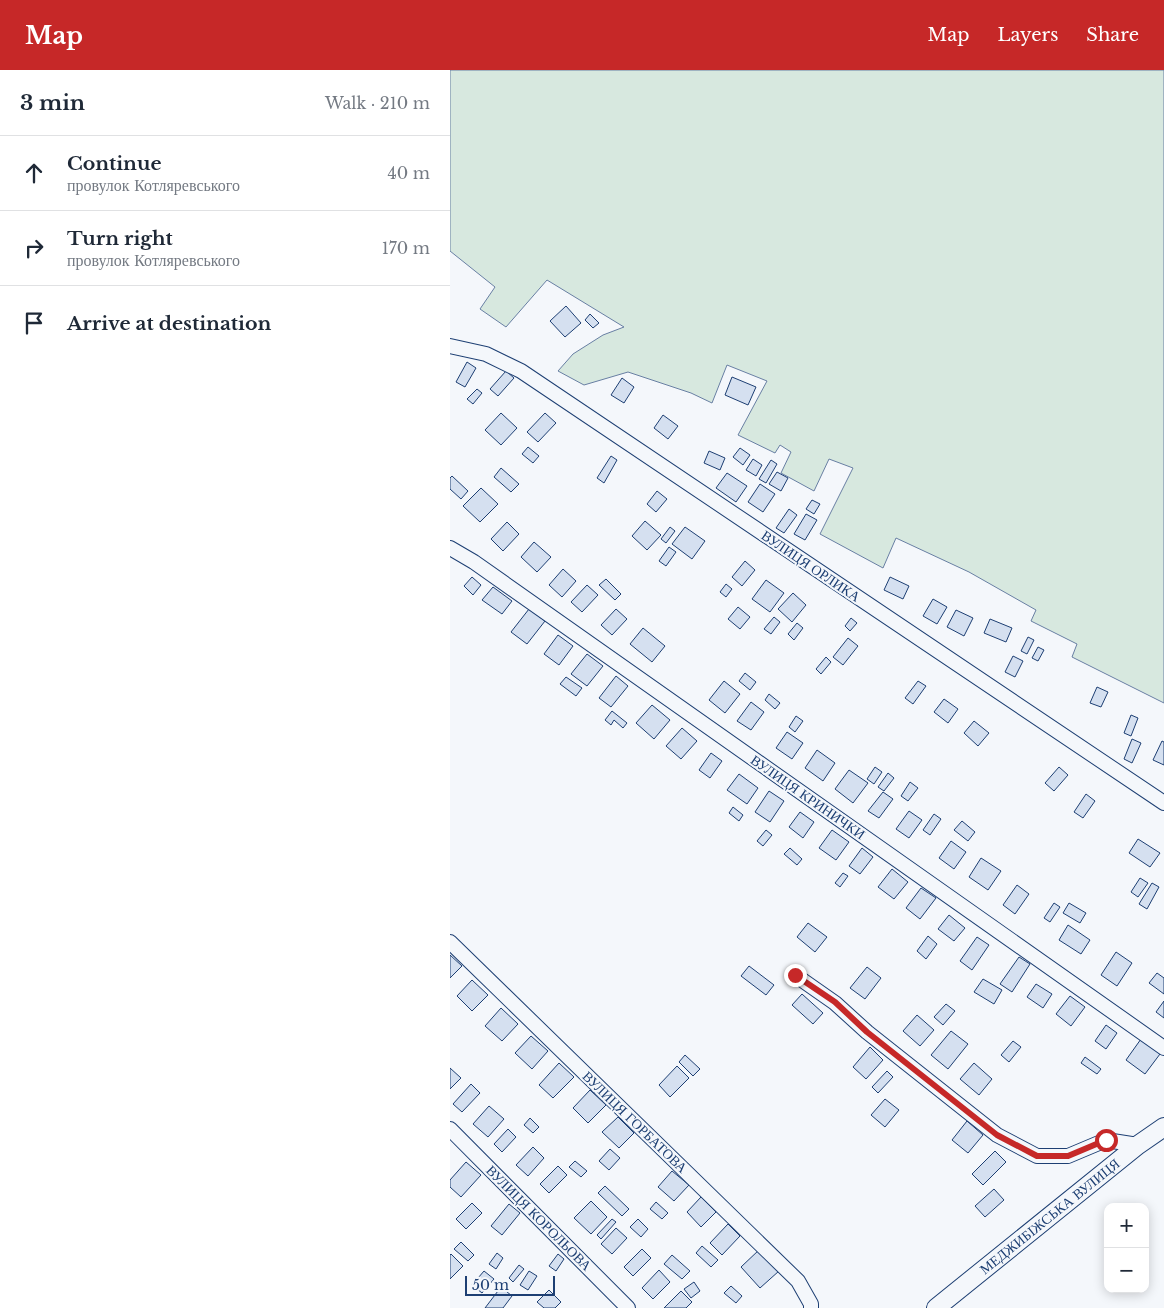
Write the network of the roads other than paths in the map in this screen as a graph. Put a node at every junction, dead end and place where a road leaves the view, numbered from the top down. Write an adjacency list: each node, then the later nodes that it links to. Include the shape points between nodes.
1 (450, 346): 3 (street, ВУЛИЦЯ ОРЛИКА, via 486,354 521,371)
2 (450, 548): 6 (street, ВУЛИЦЯ КРИНИЧКИ)
3 (1164, 803)
4 (450, 942): 11 (street, ВУЛИЦЯ ГОРБАТОВА, via 798,1280)
5 (795, 975): 9 (street, via 835,1002 867,1032 997,1135 1037,1156 1068,1156 1106,1140)
6 (1164, 1048)
7 (1164, 1126): 9 (main road, МЕДЖИБІЖСЬКА ВУЛИЦЯ)
8 (450, 1129): 10 (street, ВУЛИЦЯ КОРОЛЬОВА)
9 (1138, 1145): 12 (main road, МЕДЖИБІЖСЬКА ВУЛИЦЯ)
10 (628, 1308)
11 (812, 1308)
12 (936, 1308)

